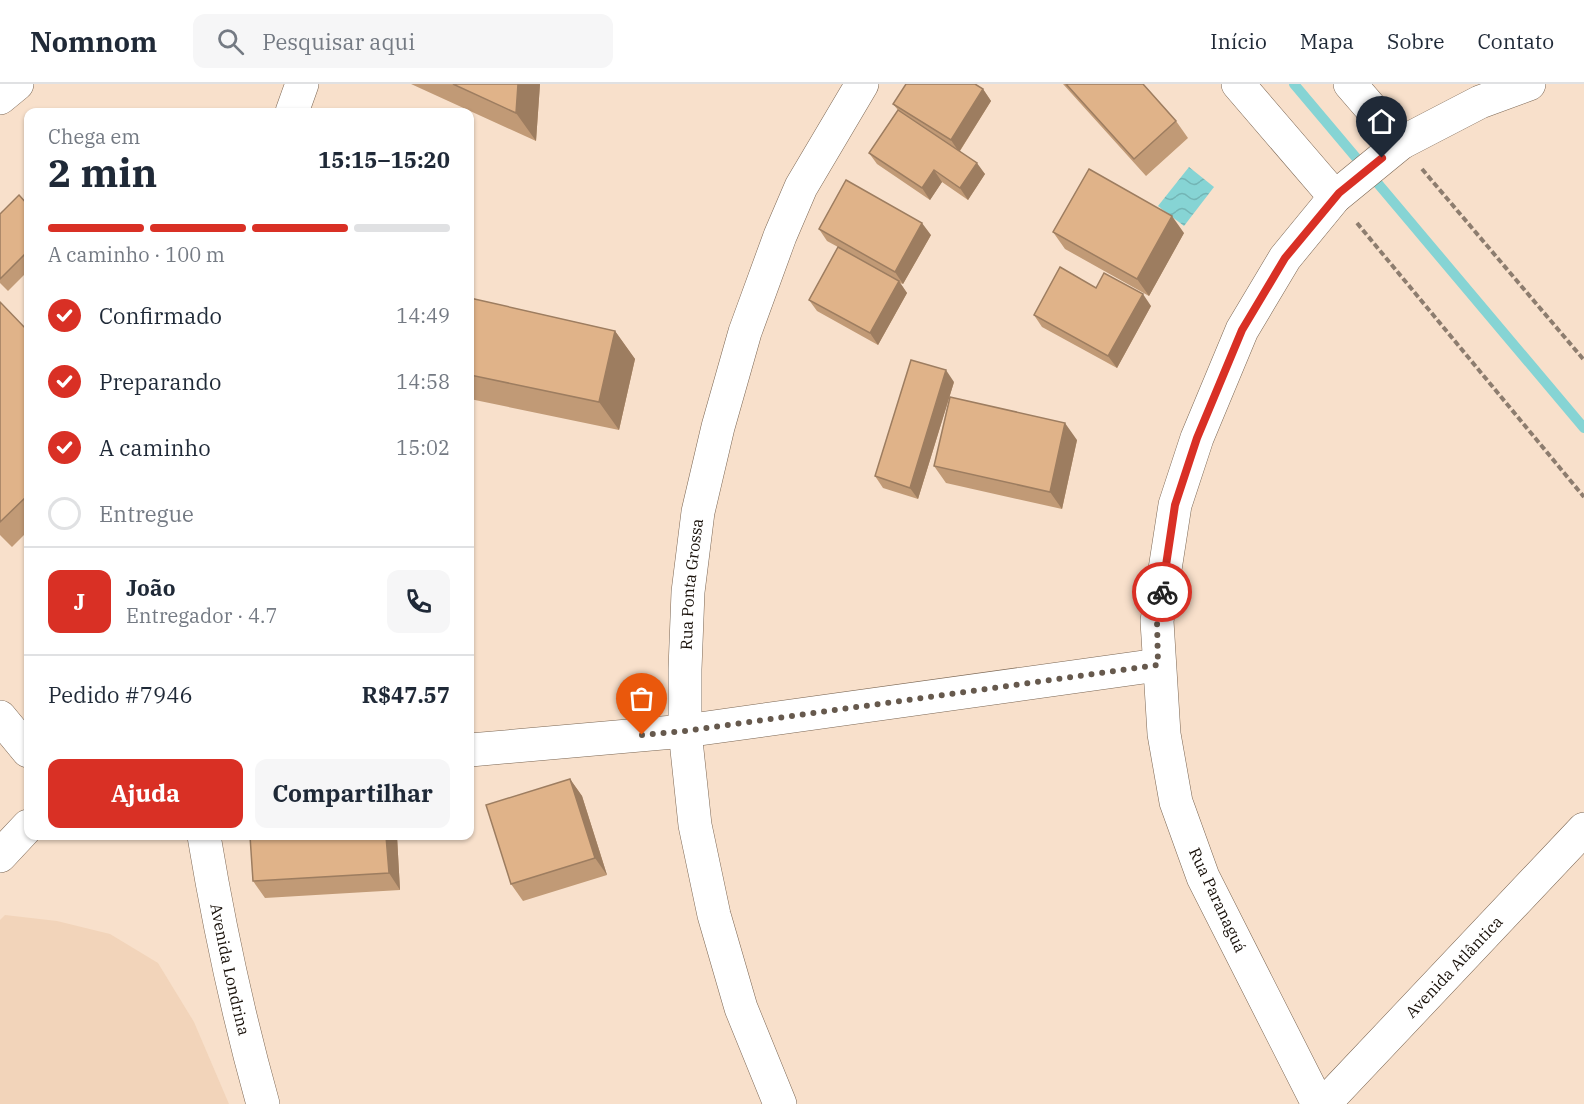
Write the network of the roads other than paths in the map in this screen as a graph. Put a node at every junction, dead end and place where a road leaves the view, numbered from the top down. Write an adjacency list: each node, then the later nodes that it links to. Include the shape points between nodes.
1 (17, 84): 7 (street)
2 (302, 84): 8 (street)
3 (862, 84): 13 (street, Rua Ponta Grossa, via 801,187 780,236 745,332 718,427 698,512 688,592)
4 (1239, 84): 10 (street)
5 (1350, 84): 9 (street)
6 (1529, 84): 9 (street, Rua Paranaguá, via 1480,102)
7 (0, 98)
8 (293, 108)
9 (1398, 145): 10 (street, Rua Paranaguá)
10 (1337, 195): 11 (street, Rua Paranaguá, via 1285,258 1242,330 1197,438 1175,505 1157,621)
11 (1158, 665): 13 (street); 22 (street, Rua Paranaguá, via 1164,734 1176,802 1203,877)
12 (0, 717): 14 (street)
13 (685, 731): 15 (street); 21 (street, Rua Ponta Grossa, via 695,825 714,915 741,1008)
14 (24, 746)
15 (474, 750)
16 (1584, 829): 23 (street, Avenida Atlântica)
17 (24, 830): 19 (street)
18 (205, 840): 20 (street, Avenida Londrina, via 219,924)
19 (0, 856)
20 (263, 1104)
21 (780, 1104)
22 (1318, 1104)
23 (1324, 1104)

